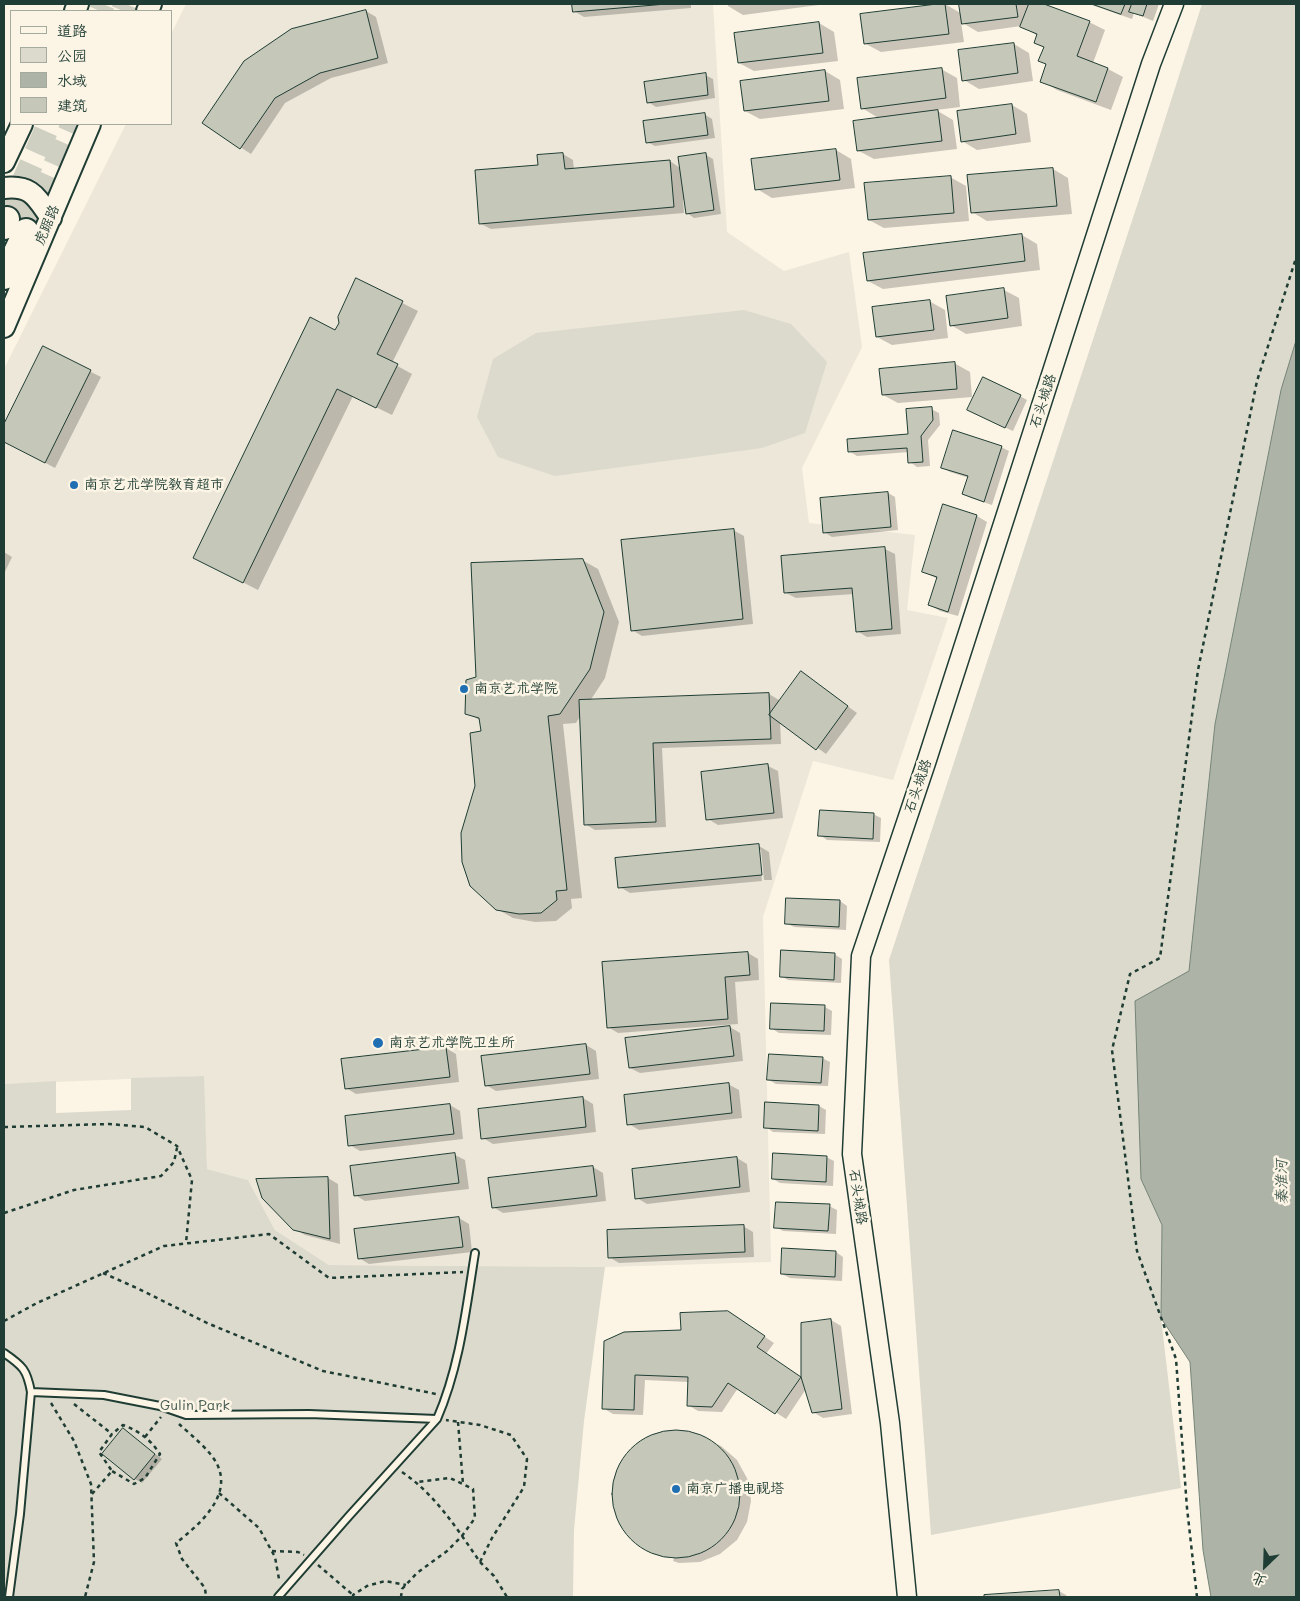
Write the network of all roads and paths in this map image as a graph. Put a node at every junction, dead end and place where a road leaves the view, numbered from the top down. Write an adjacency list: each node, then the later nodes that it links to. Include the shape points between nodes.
1 (1174, 4): 45 (street, 石头城路, via 1151,64 929,753 860,956 852,1154 890,1422)
2 (22, 125): 4 (main road)
3 (90, 125): 6 (main road, 虎踞路)
4 (4, 162)
5 (4, 188): 6 (main road, via 14,187 34,193)
6 (50, 218): 10 (main road, 虎踞路)
7 (12, 226): 9 (highway)
8 (1296, 258): 46 (path, via 1258,381 1198,670 1160,958 1130,974 1112,1050 1137,1251 1176,1359)
9 (4, 277)
10 (4, 327)
11 (4, 1127): 12 (path, via 109,1124 145,1127)
12 (177, 1146): 13 (path, via 174,1162 161,1176 74,1190); 14 (path, via 192,1180)
13 (4, 1213)
14 (186, 1243): 16 (path, via 269,1234 329,1278); 17 (path, via 164,1246)
15 (475, 1253): 16 (lane)
16 (472, 1272): 23 (lane, via 458,1358)
17 (103, 1273): 18 (path); 23 (path, via 207,1323 323,1371)
18 (4, 1321)
19 (4, 1353): 20 (lane, via 21,1364 28,1376)
20 (31, 1392): 21 (lane); 39 (lane)
21 (45, 1393): 22 (lane); 34 (path, via 74,1441 91,1484)
22 (61, 1394): 24 (lane, via 104,1395); 27 (path)
23 (447, 1396): 25 (lane)
24 (166, 1410): 25 (lane, via 186,1415 309,1414); 28 (path); 33 (path, via 217,1463 222,1483)
25 (437, 1419): 26 (path); 29 (lane)
26 (458, 1422): 32 (path); 36 (path, via 511,1435 527,1459 524,1488)
27 (112, 1434): 28 (path, via 123,1425 138,1430); 30 (path, via 99,1452)
28 (145, 1437): 30 (path, via 160,1454 145,1478 134,1484)
29 (394, 1466): 31 (path); 38 (lane)
30 (112, 1471): 34 (path)
31 (417, 1482): 32 (path, via 450,1478); 35 (path, via 437,1502)
32 (463, 1484): 35 (path, via 473,1490 475,1518)
33 (219, 1493): 38 (path, via 259,1528 275,1557); 41 (path, via 200,1522 176,1543 182,1559 205,1588)
34 (92, 1495): 40 (path, via 94,1562)
35 (462, 1536): 36 (path); 37 (path)
36 (480, 1562): 44 (path, via 494,1576)
37 (406, 1585): 42 (path, via 385,1581 367,1586); 43 (path)
38 (280, 1595)
39 (9, 1597)
40 (85, 1597)
41 (206, 1597)
42 (353, 1597)
43 (401, 1597)
44 (507, 1597)
45 (907, 1597)
46 (1197, 1597)

